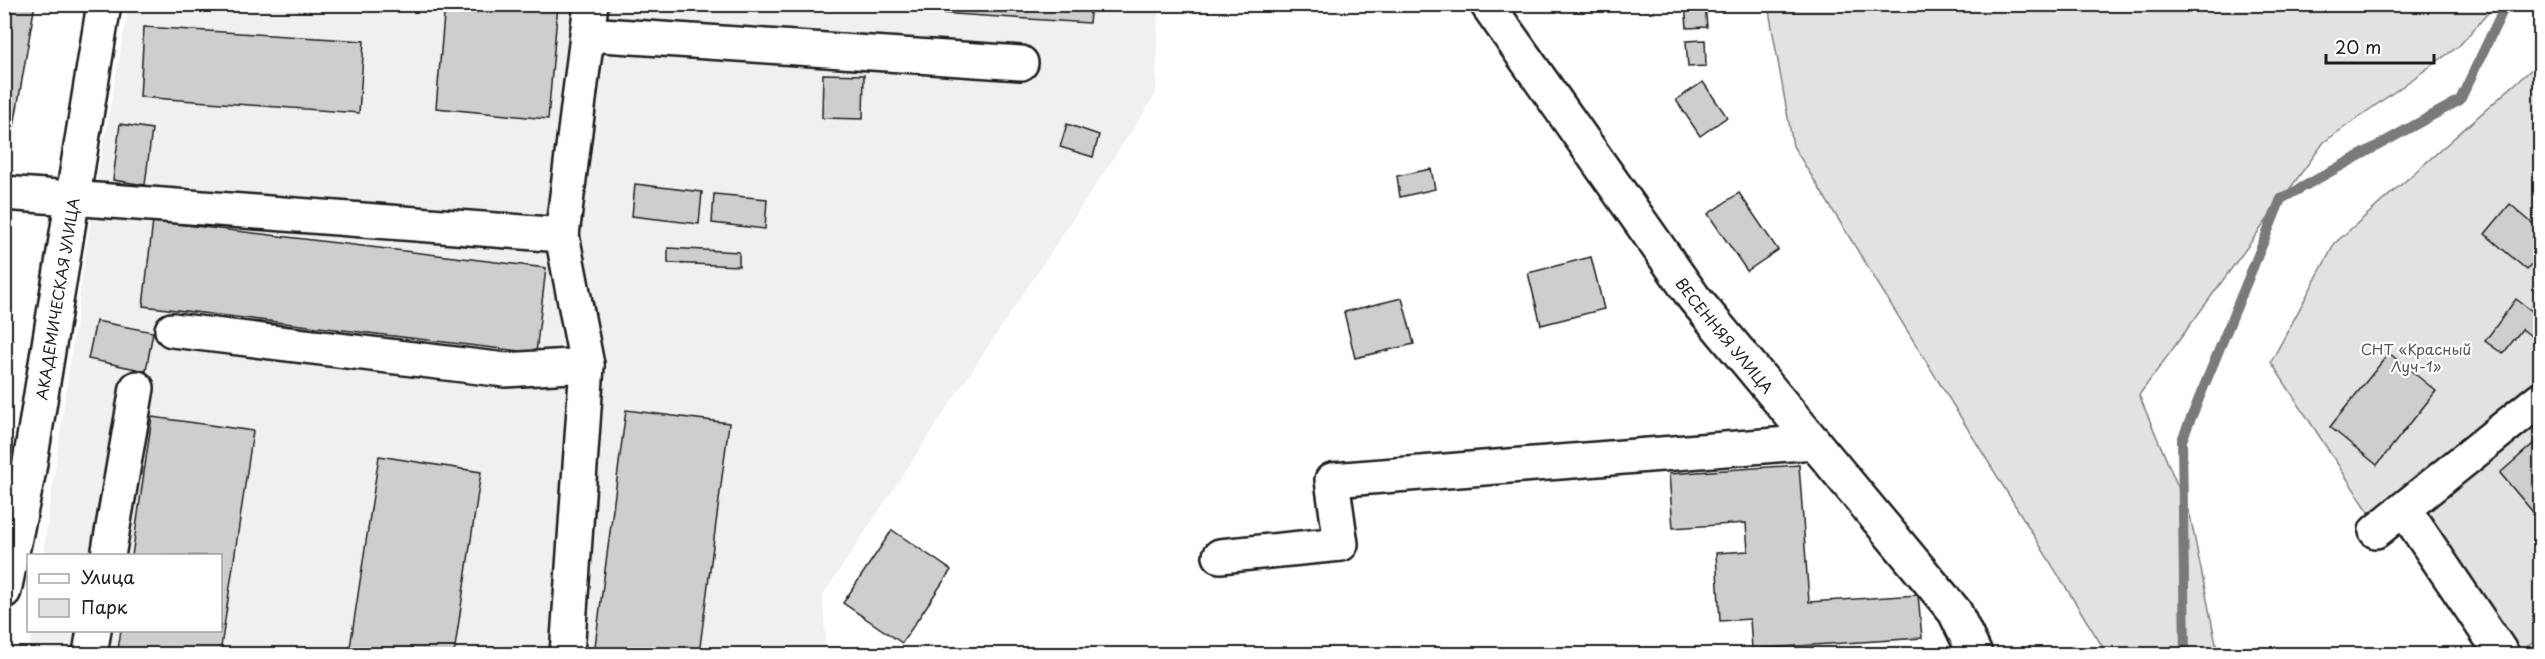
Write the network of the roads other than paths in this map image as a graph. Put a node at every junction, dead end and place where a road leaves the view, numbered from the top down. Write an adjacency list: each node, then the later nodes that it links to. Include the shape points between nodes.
1 (104, 4): 6 (street, АКАДЕМИЧЕСКАЯ УЛИЦА)
2 (1487, 4): 12 (street, ВЕСЕННЯЯ УЛИЦА, via 1695,298)
3 (589, 19): 4 (street); 7 (street)
4 (1021, 63)
5 (4, 193): 6 (street)
6 (72, 200): 7 (street); 13 (street, АКАДЕМИЧЕСКАЯ УЛИЦА)
7 (562, 236): 9 (street)
8 (172, 330): 9 (street, via 505,370)
9 (587, 365): 21 (street)
10 (137, 388): 16 (street)
11 (2541, 399): 14 (street)
12 (1814, 442): 17 (street, via 1332,480 1341,544); 22 (street, ВЕСЕННЯЯ УЛИЦА, via 1955,612)
13 (16, 474): 18 (street, АКАДЕМИЧЕСКАЯ УЛИЦА)
14 (2404, 509): 15 (street); 23 (street)
15 (2376, 531)
16 (108, 554)
17 (1220, 556)
18 (4, 591)
19 (94, 632): 20 (street)
20 (90, 654)
21 (567, 654)
22 (1975, 654)
23 (2502, 654)

